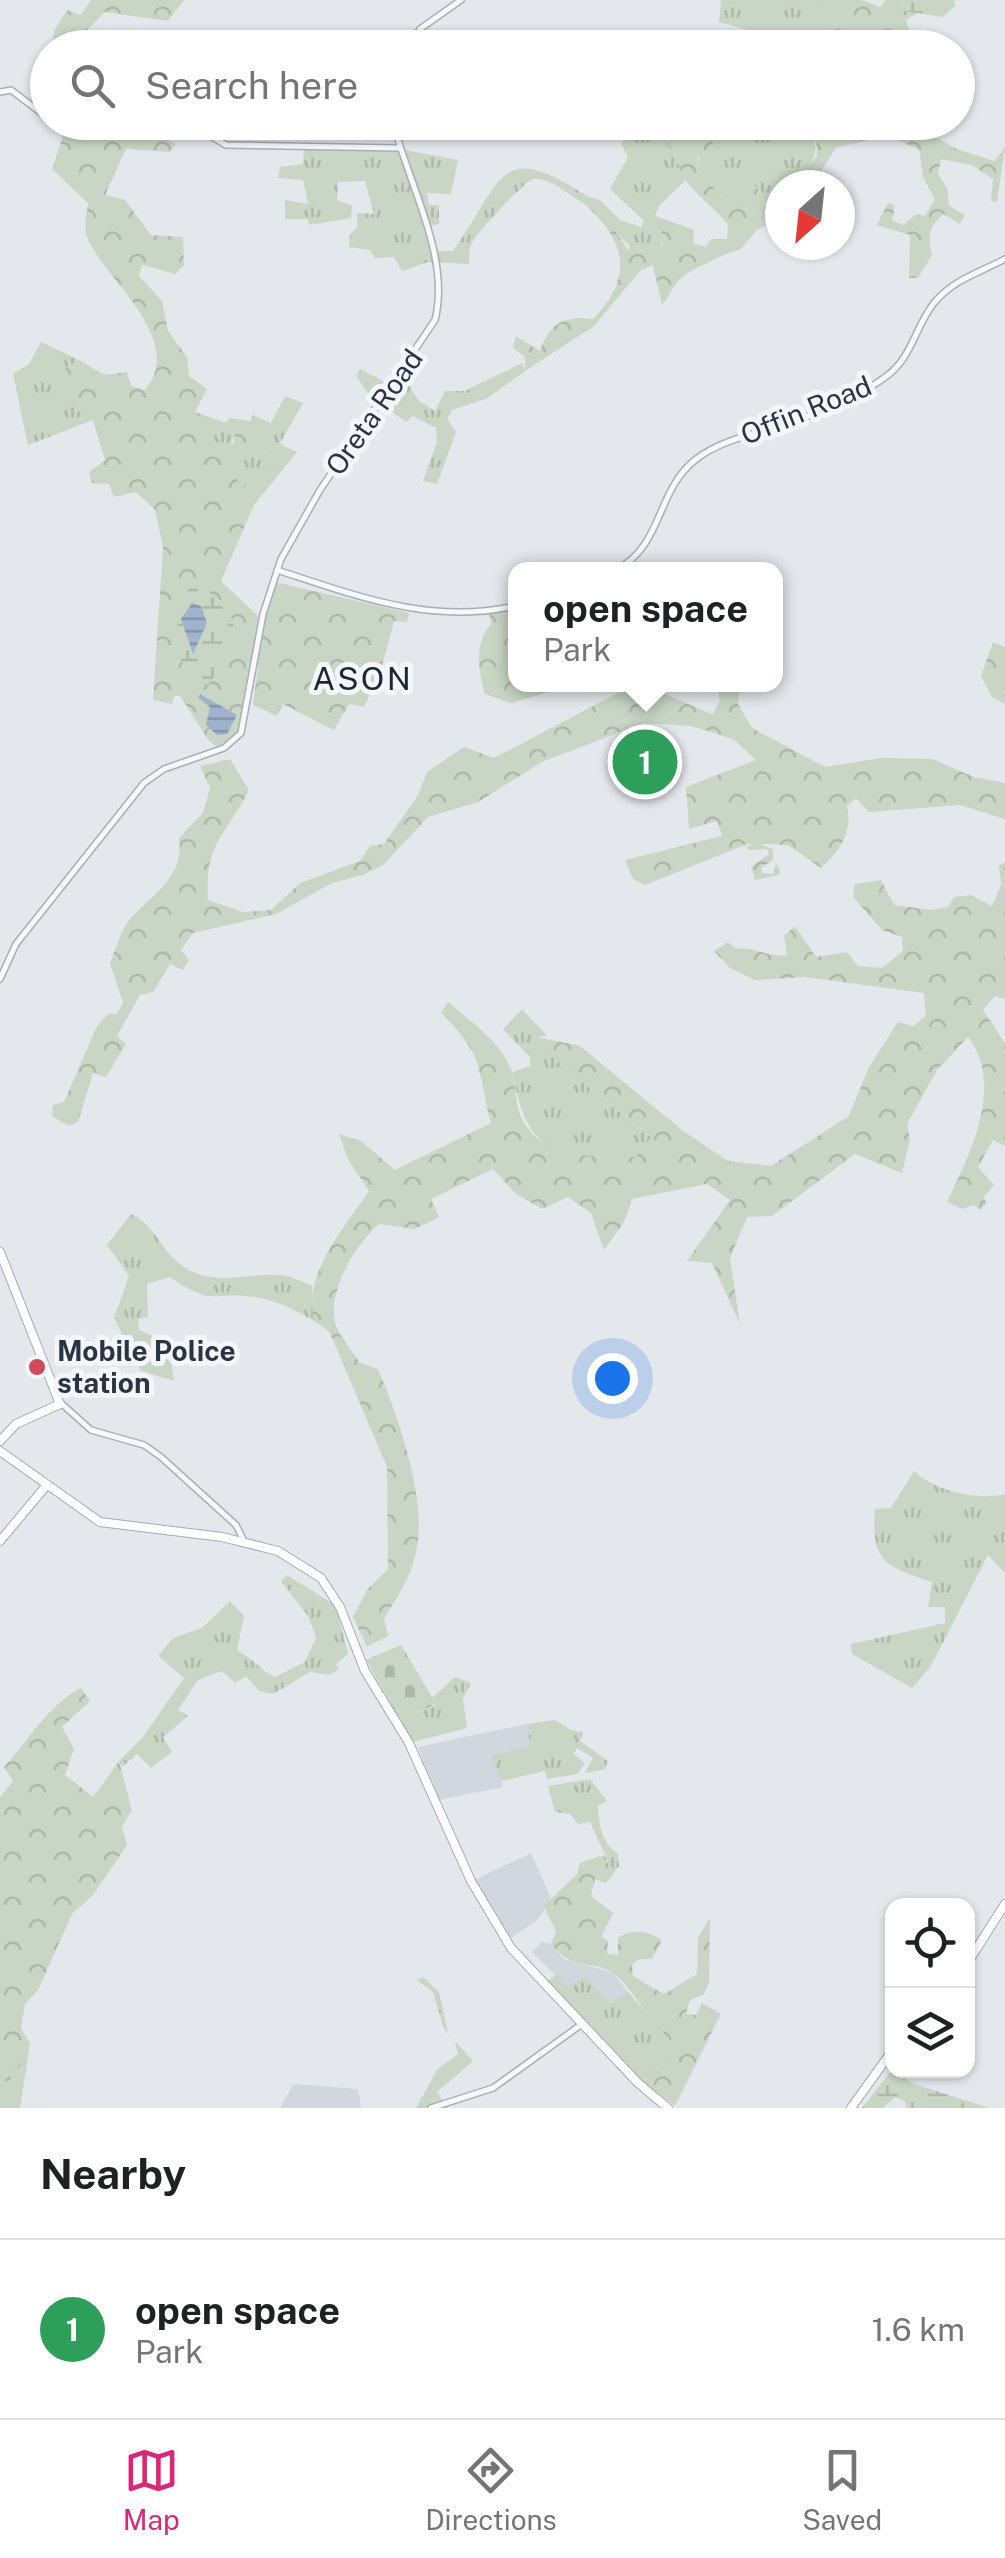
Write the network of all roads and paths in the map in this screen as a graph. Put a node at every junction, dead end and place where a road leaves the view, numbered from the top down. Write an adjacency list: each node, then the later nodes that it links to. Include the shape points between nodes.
1 (461, 0): 2 (street)
2 (419, 30)
3 (0, 92): 4 (street, via 11,90)
4 (30, 104)
5 (218, 140): 7 (street)
6 (397, 140): 7 (street, Oreta Road)
7 (399, 148): 10 (street, Oreta Road, via 434,256 440,290 435,320 320,490)
8 (1005, 259): 9 (street, Offin Road, via 947,290 906,360 882,380 692,462 670,489 650,541)
9 (625, 562)
10 (276, 572): 11 (street, via 413,610 466,614); 12 (street, Oreta Road, via 246,719 233,742 164,768 124,804 16,944)
11 (508, 607)
12 (0, 978)
13 (0, 1252): 15 (main road, via 60,1404 16,1424)
14 (62, 1404): 21 (street, via 92,1430 162,1457 236,1525)
15 (0, 1442)
16 (0, 1451): 18 (main road)
17 (0, 1461): 18 (main road)
18 (15, 1463): 19 (main road)
19 (46, 1486): 20 (main road); 21 (main road, via 100,1522)
20 (0, 1540)
21 (245, 1543): 26 (main road, via 278,1551 322,1578 471,1881 511,1948)
22 (1005, 1904): 24 (main road)
23 (1005, 1912): 25 (main road)
24 (975, 1953)
25 (975, 1955)
26 (581, 2025): 28 (street, via 493,2088); 29 (main road)
27 (885, 2064): 30 (main road)
28 (431, 2108)
29 (666, 2108)
30 (853, 2108)

